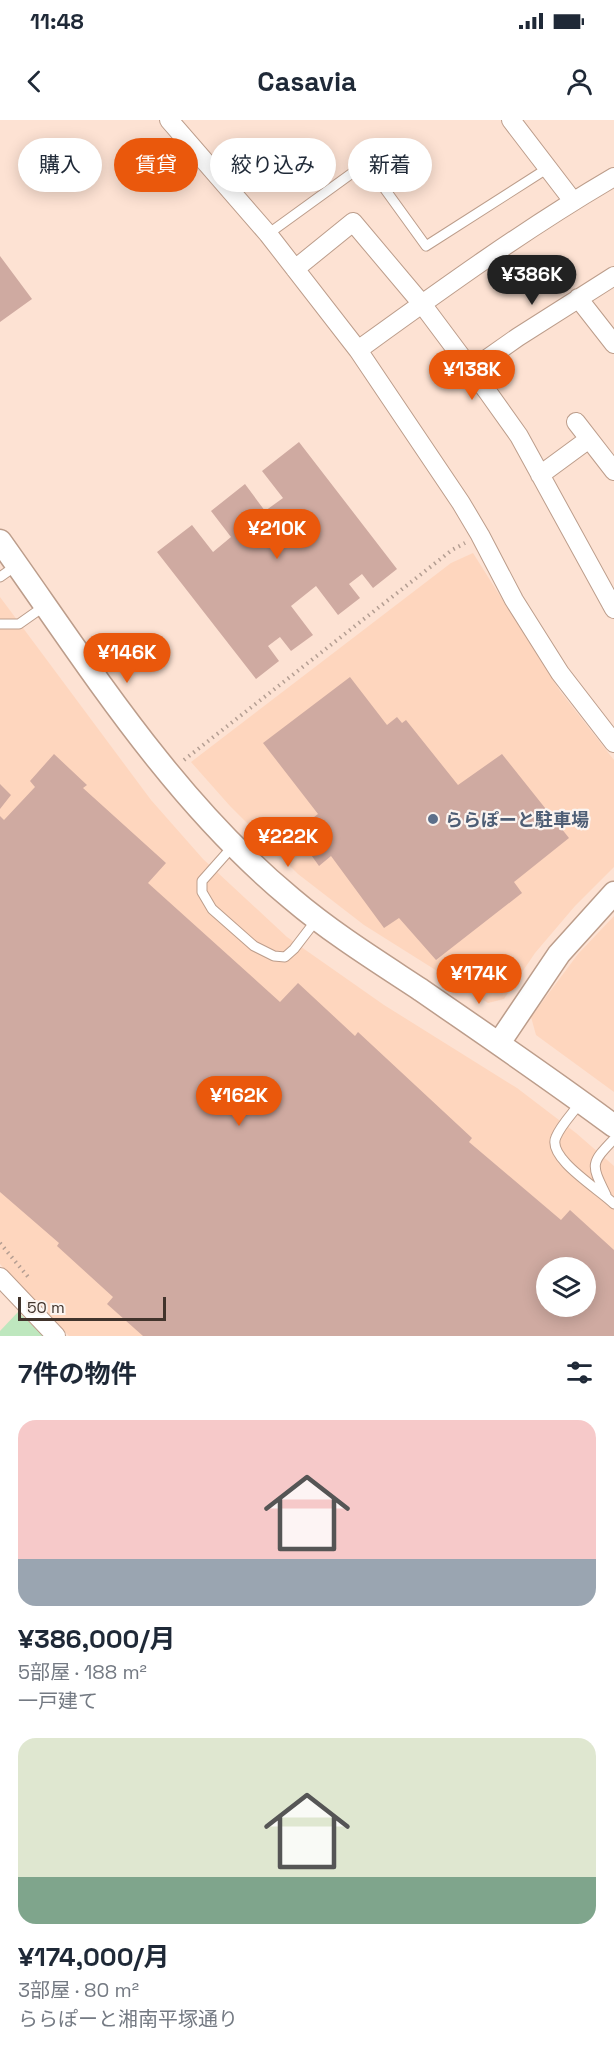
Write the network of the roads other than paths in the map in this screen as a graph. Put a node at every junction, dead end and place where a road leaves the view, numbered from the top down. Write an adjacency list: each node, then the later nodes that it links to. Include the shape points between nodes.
1 (170, 120): 6 (street)
2 (511, 120): 3 (street)
3 (548, 168): 5 (street); 6 (lane, via 426,246 366,163)
4 (614, 177): 5 (street)
5 (573, 201): 10 (street)
6 (268, 234): 7 (street)
7 (295, 269): 10 (street, via 354,222); 12 (street)
8 (614, 276): 9 (street)
9 (578, 298): 11 (street); 13 (street)
10 (422, 304): 12 (street); 13 (street)
11 (614, 344)
12 (358, 350): 23 (street, via 480,535 514,600 560,673)
13 (471, 370): 17 (street, via 519,436)
14 (576, 422): 15 (street)
15 (590, 439): 16 (street); 17 (street)
16 (614, 471)
17 (540, 475): 21 (street)
18 (0, 541): 19 (street)
19 (8, 571): 20 (street)
20 (46, 605): 22 (lane, via 19,624); 24 (street, via 168,772)
21 (614, 609)
22 (0, 624)
23 (614, 743)
24 (234, 845): 26 (street); 26 (lane, via 202,881 202,892 212,909 254,946 274,956 285,957)
25 (614, 893): 27 (street, via 559,954)
26 (317, 919): 27 (street)
27 (499, 1043): 28 (street)
28 (581, 1101): 29 (street); 31 (lane, via 555,1139 555,1148 581,1178)
29 (614, 1126)
30 (614, 1139): 31 (lane, via 596,1158 594,1168)
31 (611, 1201)
32 (0, 1277): 33 (street)
33 (56, 1336)

